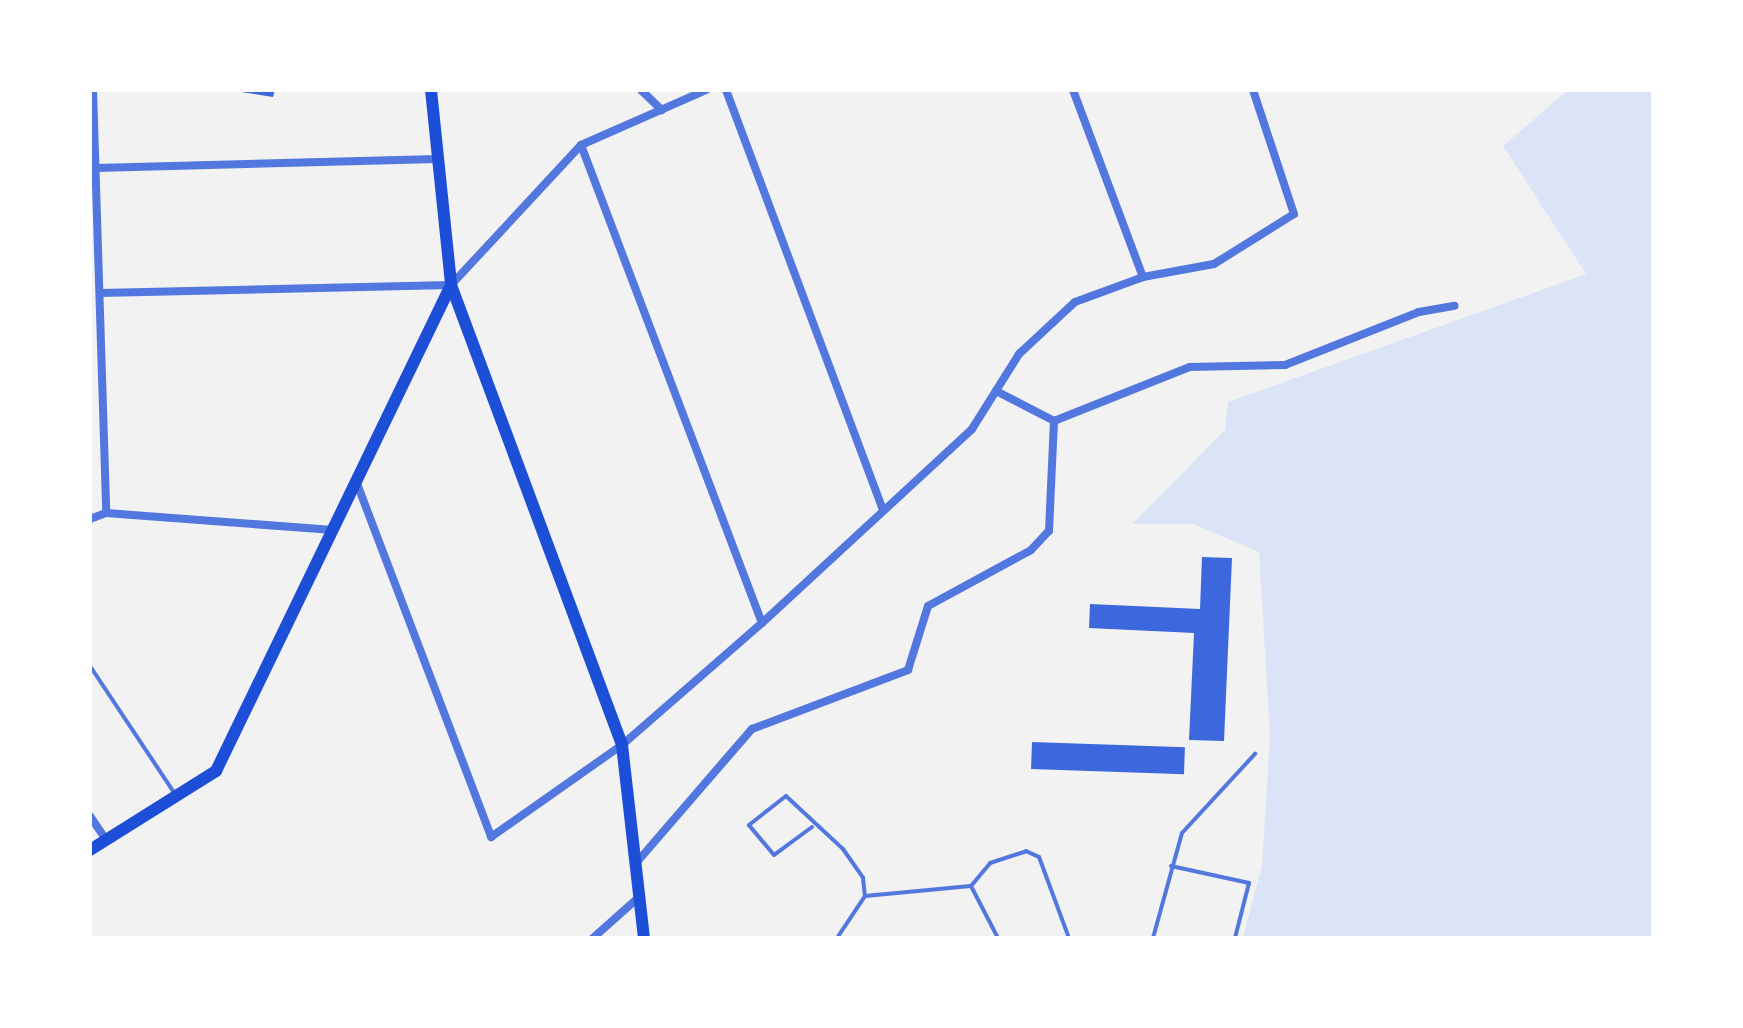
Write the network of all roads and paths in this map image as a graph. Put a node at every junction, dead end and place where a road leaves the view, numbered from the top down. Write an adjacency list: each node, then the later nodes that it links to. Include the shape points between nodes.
1 (93, 90): 11 (street)
2 (431, 90): 10 (main road)
3 (641, 90): 8 (street)
4 (706, 90): 8 (street)
5 (726, 90): 20 (street)
6 (1073, 90): 13 (street)
7 (1253, 90): 13 (street, via 1294,214 1214,264)
8 (662, 110): 9 (street)
9 (581, 145): 14 (street); 24 (street)
10 (437, 159): 11 (street); 14 (main road)
11 (96, 168): 12 (street)
12 (94, 228): 15 (street)
13 (1143, 277): 17 (street, via 1075,302 1019,354)
14 (451, 285): 15 (street); 19 (main road); 26 (main road)
15 (100, 293): 21 (street)
16 (1454, 306): 18 (street, via 1419,312 1285,365 1190,367)
17 (996, 391): 18 (street); 20 (street, via 972,429)
18 (1054, 421): 33 (street, via 1049,531 1031,550 928,606 908,670 752,729)
19 (356, 481): 23 (main road); 26 (street, via 491,837)
20 (883, 511): 24 (street)
21 (106, 513): 22 (street); 23 (street)
22 (90, 519)
23 (333, 530): 28 (main road, via 216,771)
24 (762, 623): 26 (street)
25 (90, 666): 28 (lane)
26 (622, 745): 33 (main road)
27 (1255, 754): 34 (lane, via 1182,833)
28 (176, 796): 31 (main road)
29 (90, 816): 31 (street)
30 (812, 827): 30 (lane, via 786,796 749,825 774,855); 36 (lane, via 843,849 863,878)
31 (106, 840): 32 (main road)
32 (90, 850)
33 (637, 862): 37 (main road)
34 (1171, 866): 43 (lane); 44 (lane, via 1249,883)
35 (971, 886): 36 (lane); 41 (lane); 42 (lane, via 990,863 1026,851 1039,857)
36 (865, 896): 40 (lane)
37 (639, 897): 38 (street); 39 (main road)
38 (593, 938)
39 (644, 938)
40 (837, 938)
41 (998, 938)
42 (1069, 938)
43 (1153, 938)
44 (1235, 938)

